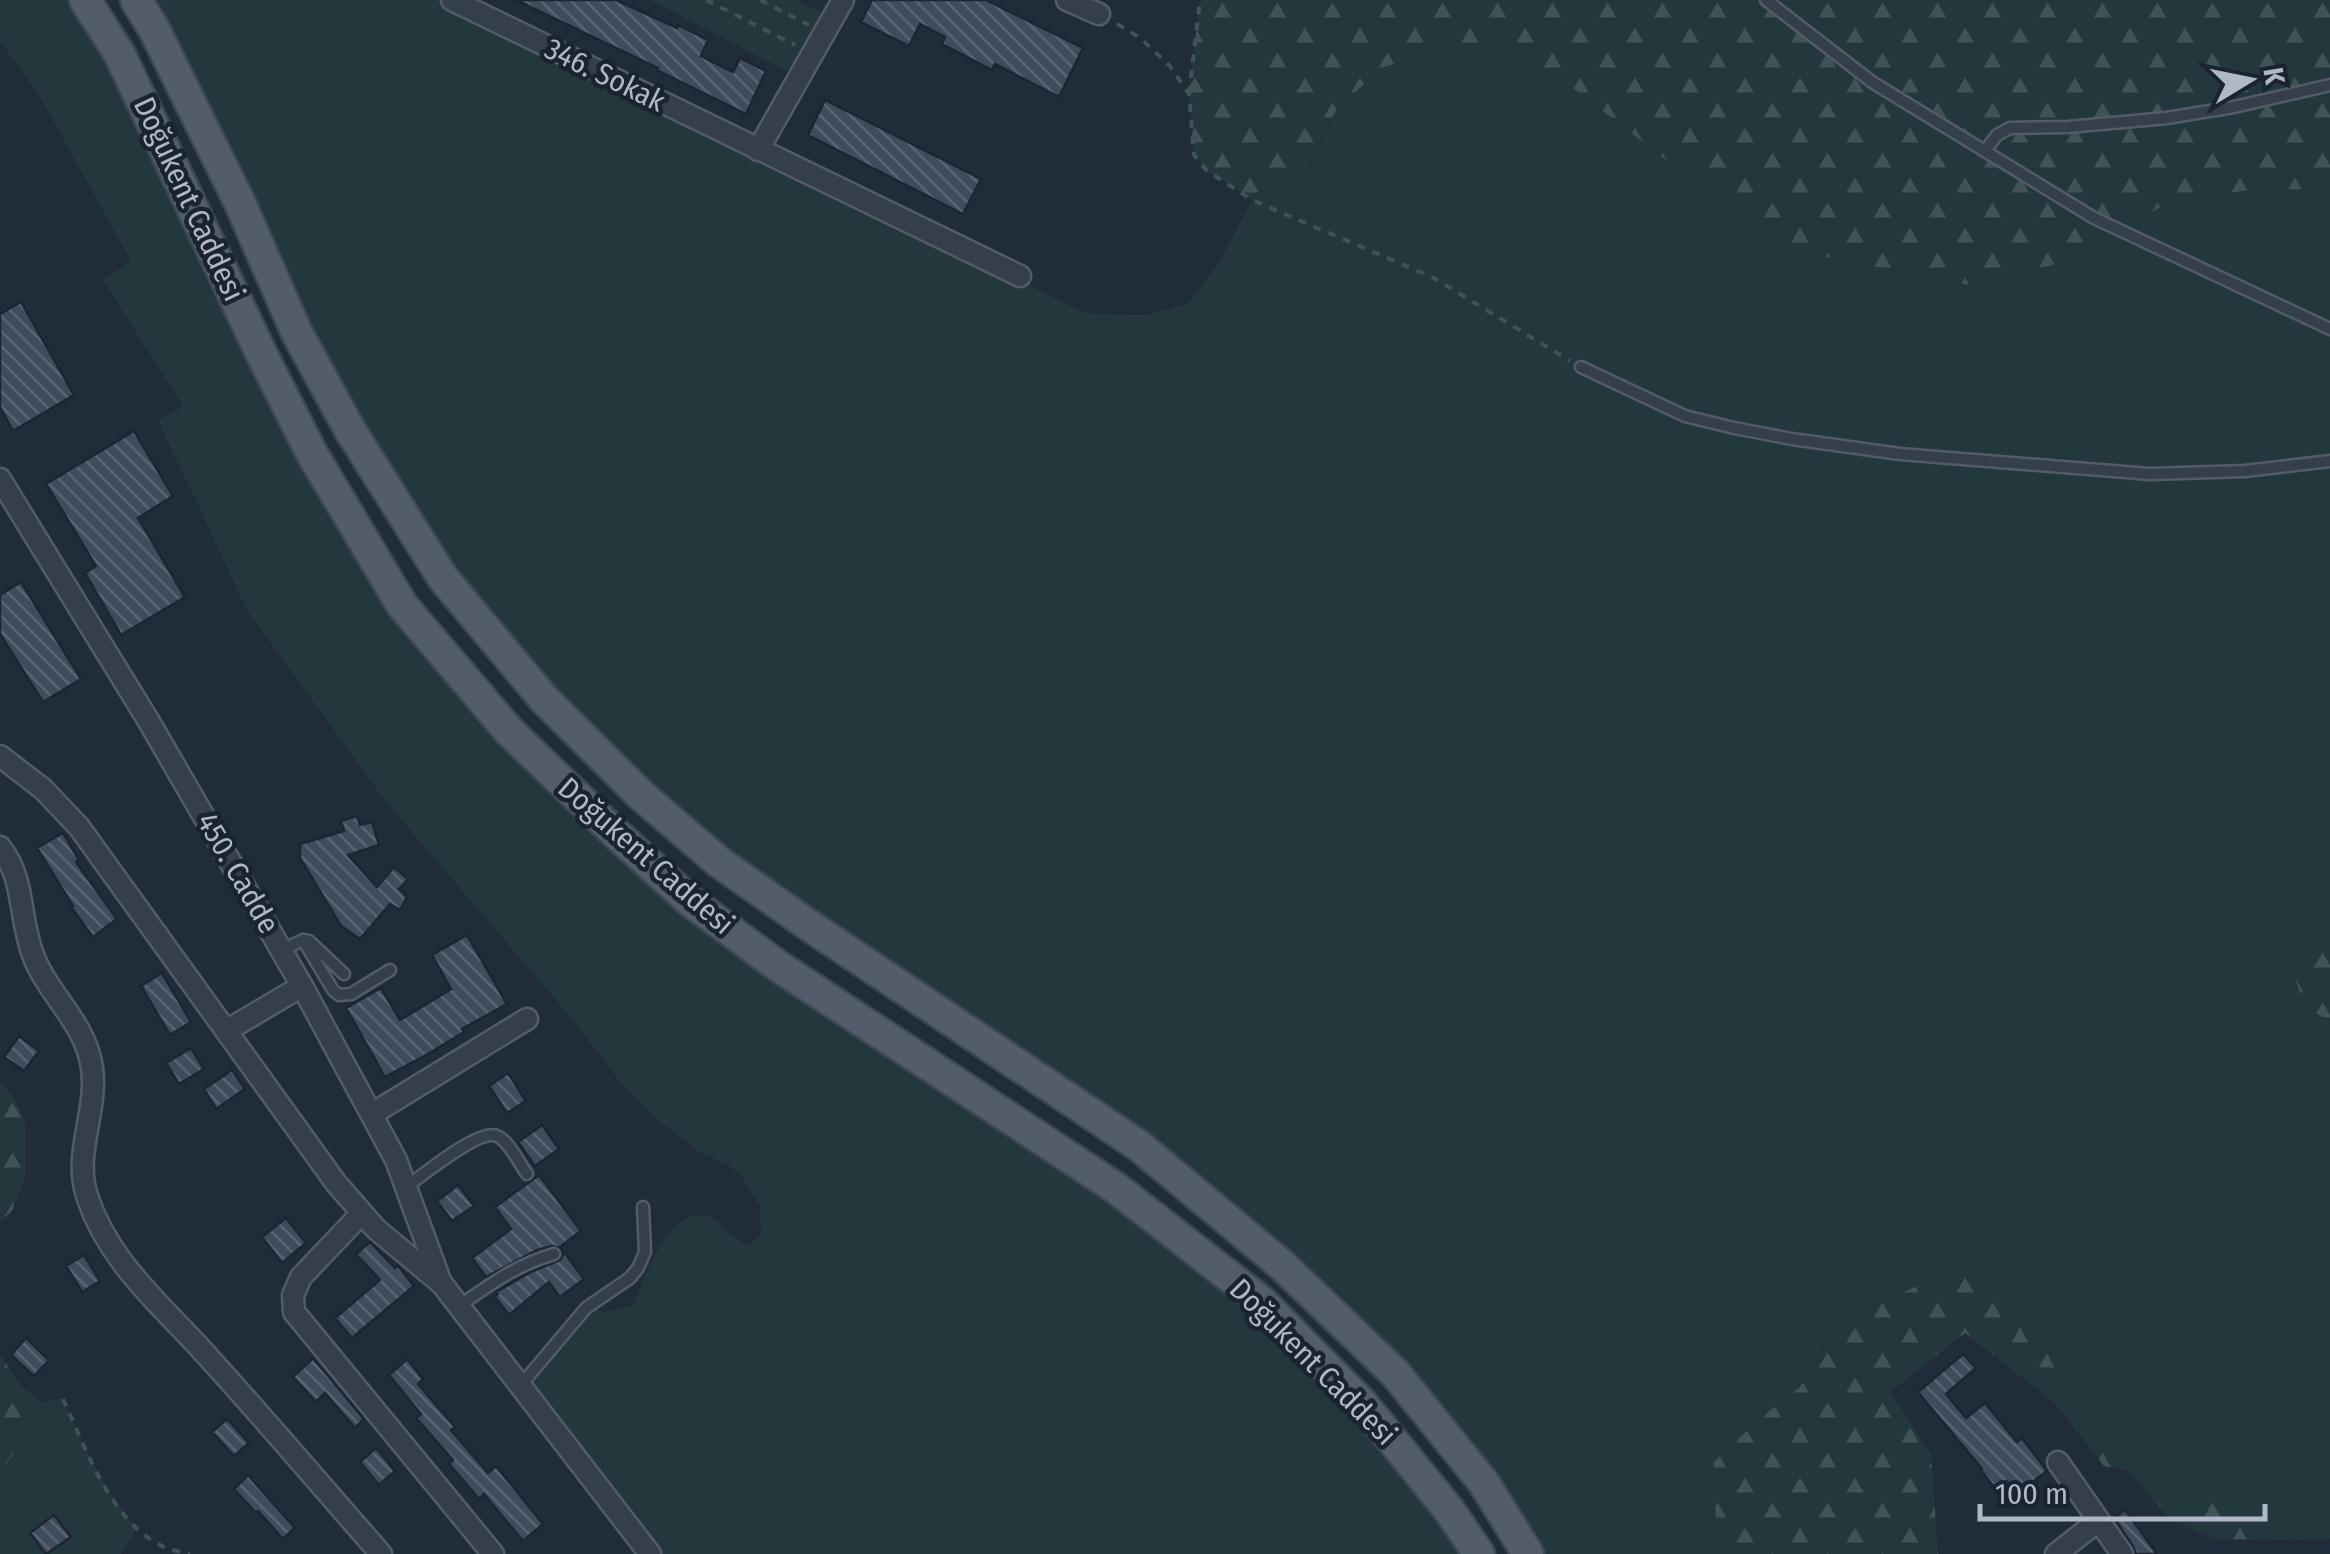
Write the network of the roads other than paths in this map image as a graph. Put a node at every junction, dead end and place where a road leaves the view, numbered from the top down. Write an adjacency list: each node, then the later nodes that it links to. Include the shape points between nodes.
1 (85, 0): 39 (main road, Doğukent Caddesi, via 120,53 311,452 402,605 510,732 690,901 1116,1188 1262,1302 1362,1403)
2 (136, 0): 40 (main road, Doğukent Caddesi, via 350,430 443,578 544,699 719,862 1138,1145 1283,1266 1394,1373 1484,1483)
3 (452, 0): 9 (street, 346. Sokak)
4 (843, 0): 9 (street)
5 (1067, 0): 7 (street)
6 (1766, 0): 10 (lane, via 1872,82)
7 (1100, 14)
8 (2330, 85): 10 (lane, via 2166,118 2010,128)
9 (758, 150): 11 (street, 346. Sokak)
10 (1984, 151): 12 (lane, via 2094,218)
11 (1020, 276)
12 (2330, 329)
13 (1580, 367): 14 (lane, via 1685,416 1900,454 2150,474)
14 (2330, 461)
15 (0, 480): 19 (street, 450. Cadde)
16 (0, 756): 24 (street, via 79,826)
17 (0, 847): 36 (street, via 19,887 34,960 86,1041 92,1106 82,1158 86,1195 104,1234 135,1280)
18 (303, 940): 19 (lane); 20 (lane, via 339,995); 21 (lane)
19 (282, 950): 22 (street, 450. Cadde)
20 (390, 970)
21 (344, 974)
22 (302, 986): 24 (street); 25 (street, 450. Cadde)
23 (527, 1018): 25 (street)
24 (226, 1030): 29 (street)
25 (372, 1114): 27 (street, 450. Cadde)
26 (527, 1174): 27 (lane, via 493,1134)
27 (406, 1187): 31 (street, 450. Cadde)
28 (643, 1207): 33 (lane, via 645,1252 638,1268 586,1308)
29 (362, 1213): 31 (street); 37 (street, via 300,1278 294,1312)
30 (554, 1254): 32 (lane, via 529,1261)
31 (442, 1284): 32 (street)
32 (459, 1306): 33 (street)
33 (520, 1386): 38 (street)
34 (2058, 1462): 35 (street)
35 (2098, 1520): 41 (street); 42 (street)
36 (380, 1554)
37 (493, 1554)
38 (650, 1554)
39 (1479, 1554)
40 (1528, 1554)
41 (2056, 1554)
42 (2122, 1554)

